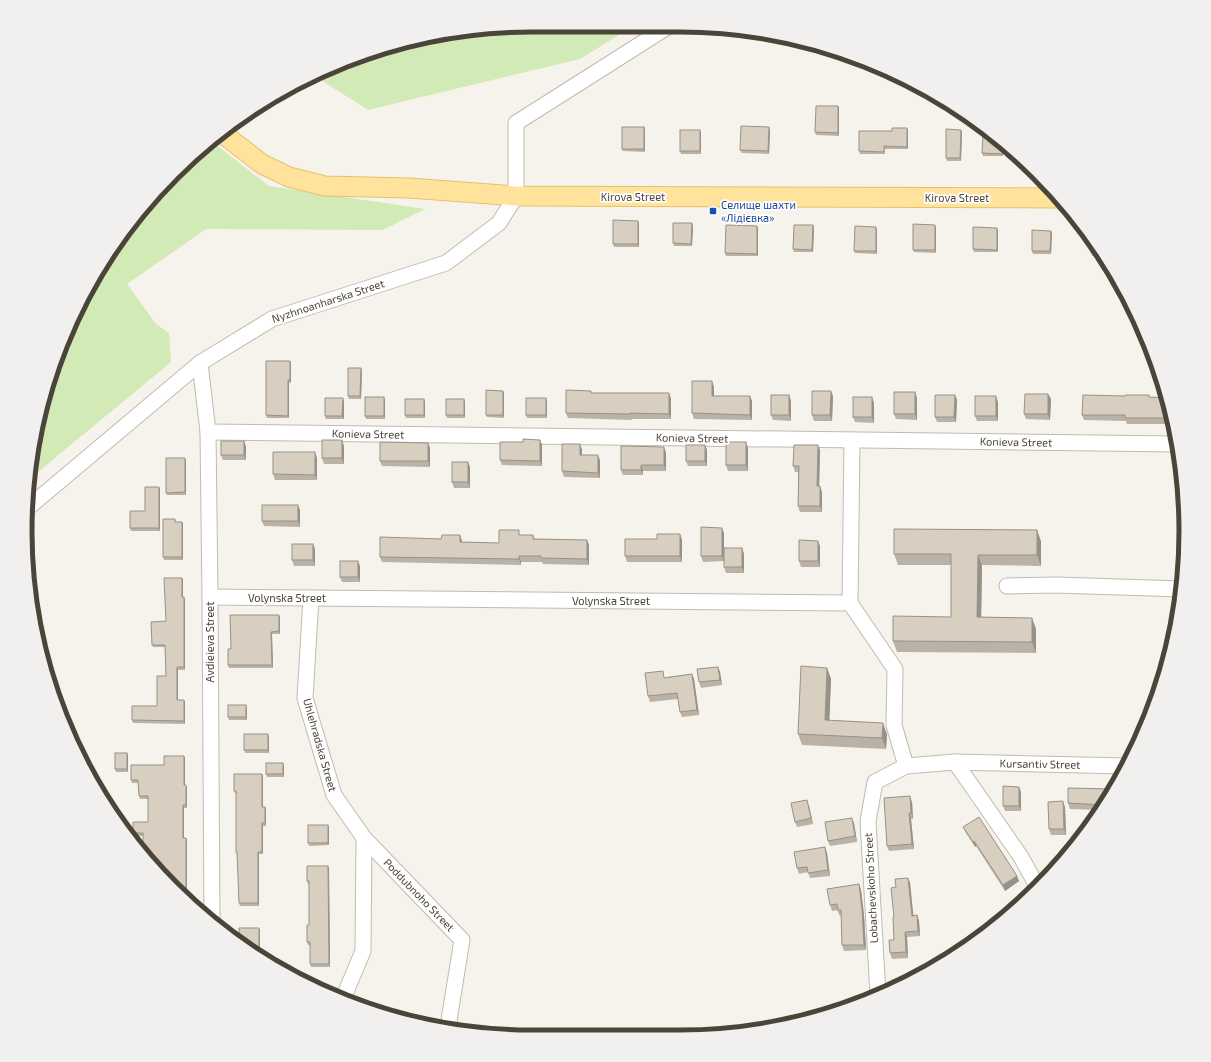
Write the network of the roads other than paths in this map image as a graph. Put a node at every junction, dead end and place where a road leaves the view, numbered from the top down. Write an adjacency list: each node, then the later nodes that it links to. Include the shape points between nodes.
1 (660, 32): 3 (street, via 516,123)
2 (226, 135): 3 (main road, Kirova Street, via 262,164 289,177 325,186 409,188)
3 (516, 196): 4 (main road, Kirova Street); 5 (street, Nyzhnoanharska Street, via 499,223 446,263 272,319)
4 (1051, 198)
5 (200, 362): 6 (street, Avdieieva Street); 9 (street, Nyzhnoanharska Street)
6 (208, 432): 7 (street, Konieva Street); 12 (street, Avdieieva Street)
7 (852, 440): 8 (street, Konieva Street); 14 (street)
8 (1171, 444)
9 (33, 504)
10 (1007, 586): 11 (street)
11 (1176, 589)
12 (210, 597): 13 (street, Volynska Street); 21 (street, Avdieieva Street)
13 (311, 598): 14 (street, Volynska Street); 19 (street, Uhlehradska Street, via 305,698 334,795)
14 (850, 603): 16 (street, via 895,669 894,725)
15 (955, 762): 16 (street, Kursantiv Street); 17 (street, Kursantiv Street); 20 (street, via 1021,857)
16 (906, 766): 18 (street, Kursantiv Street)
17 (1120, 766)
18 (875, 782): 22 (street, Lobachevskoho Street, via 868,821)
19 (364, 838): 23 (street, via 363,951); 24 (street, Poddubnoho Street, via 462,940)
20 (1035, 882)
21 (212, 914)
22 (878, 989)
23 (345, 994)
24 (450, 1023)

